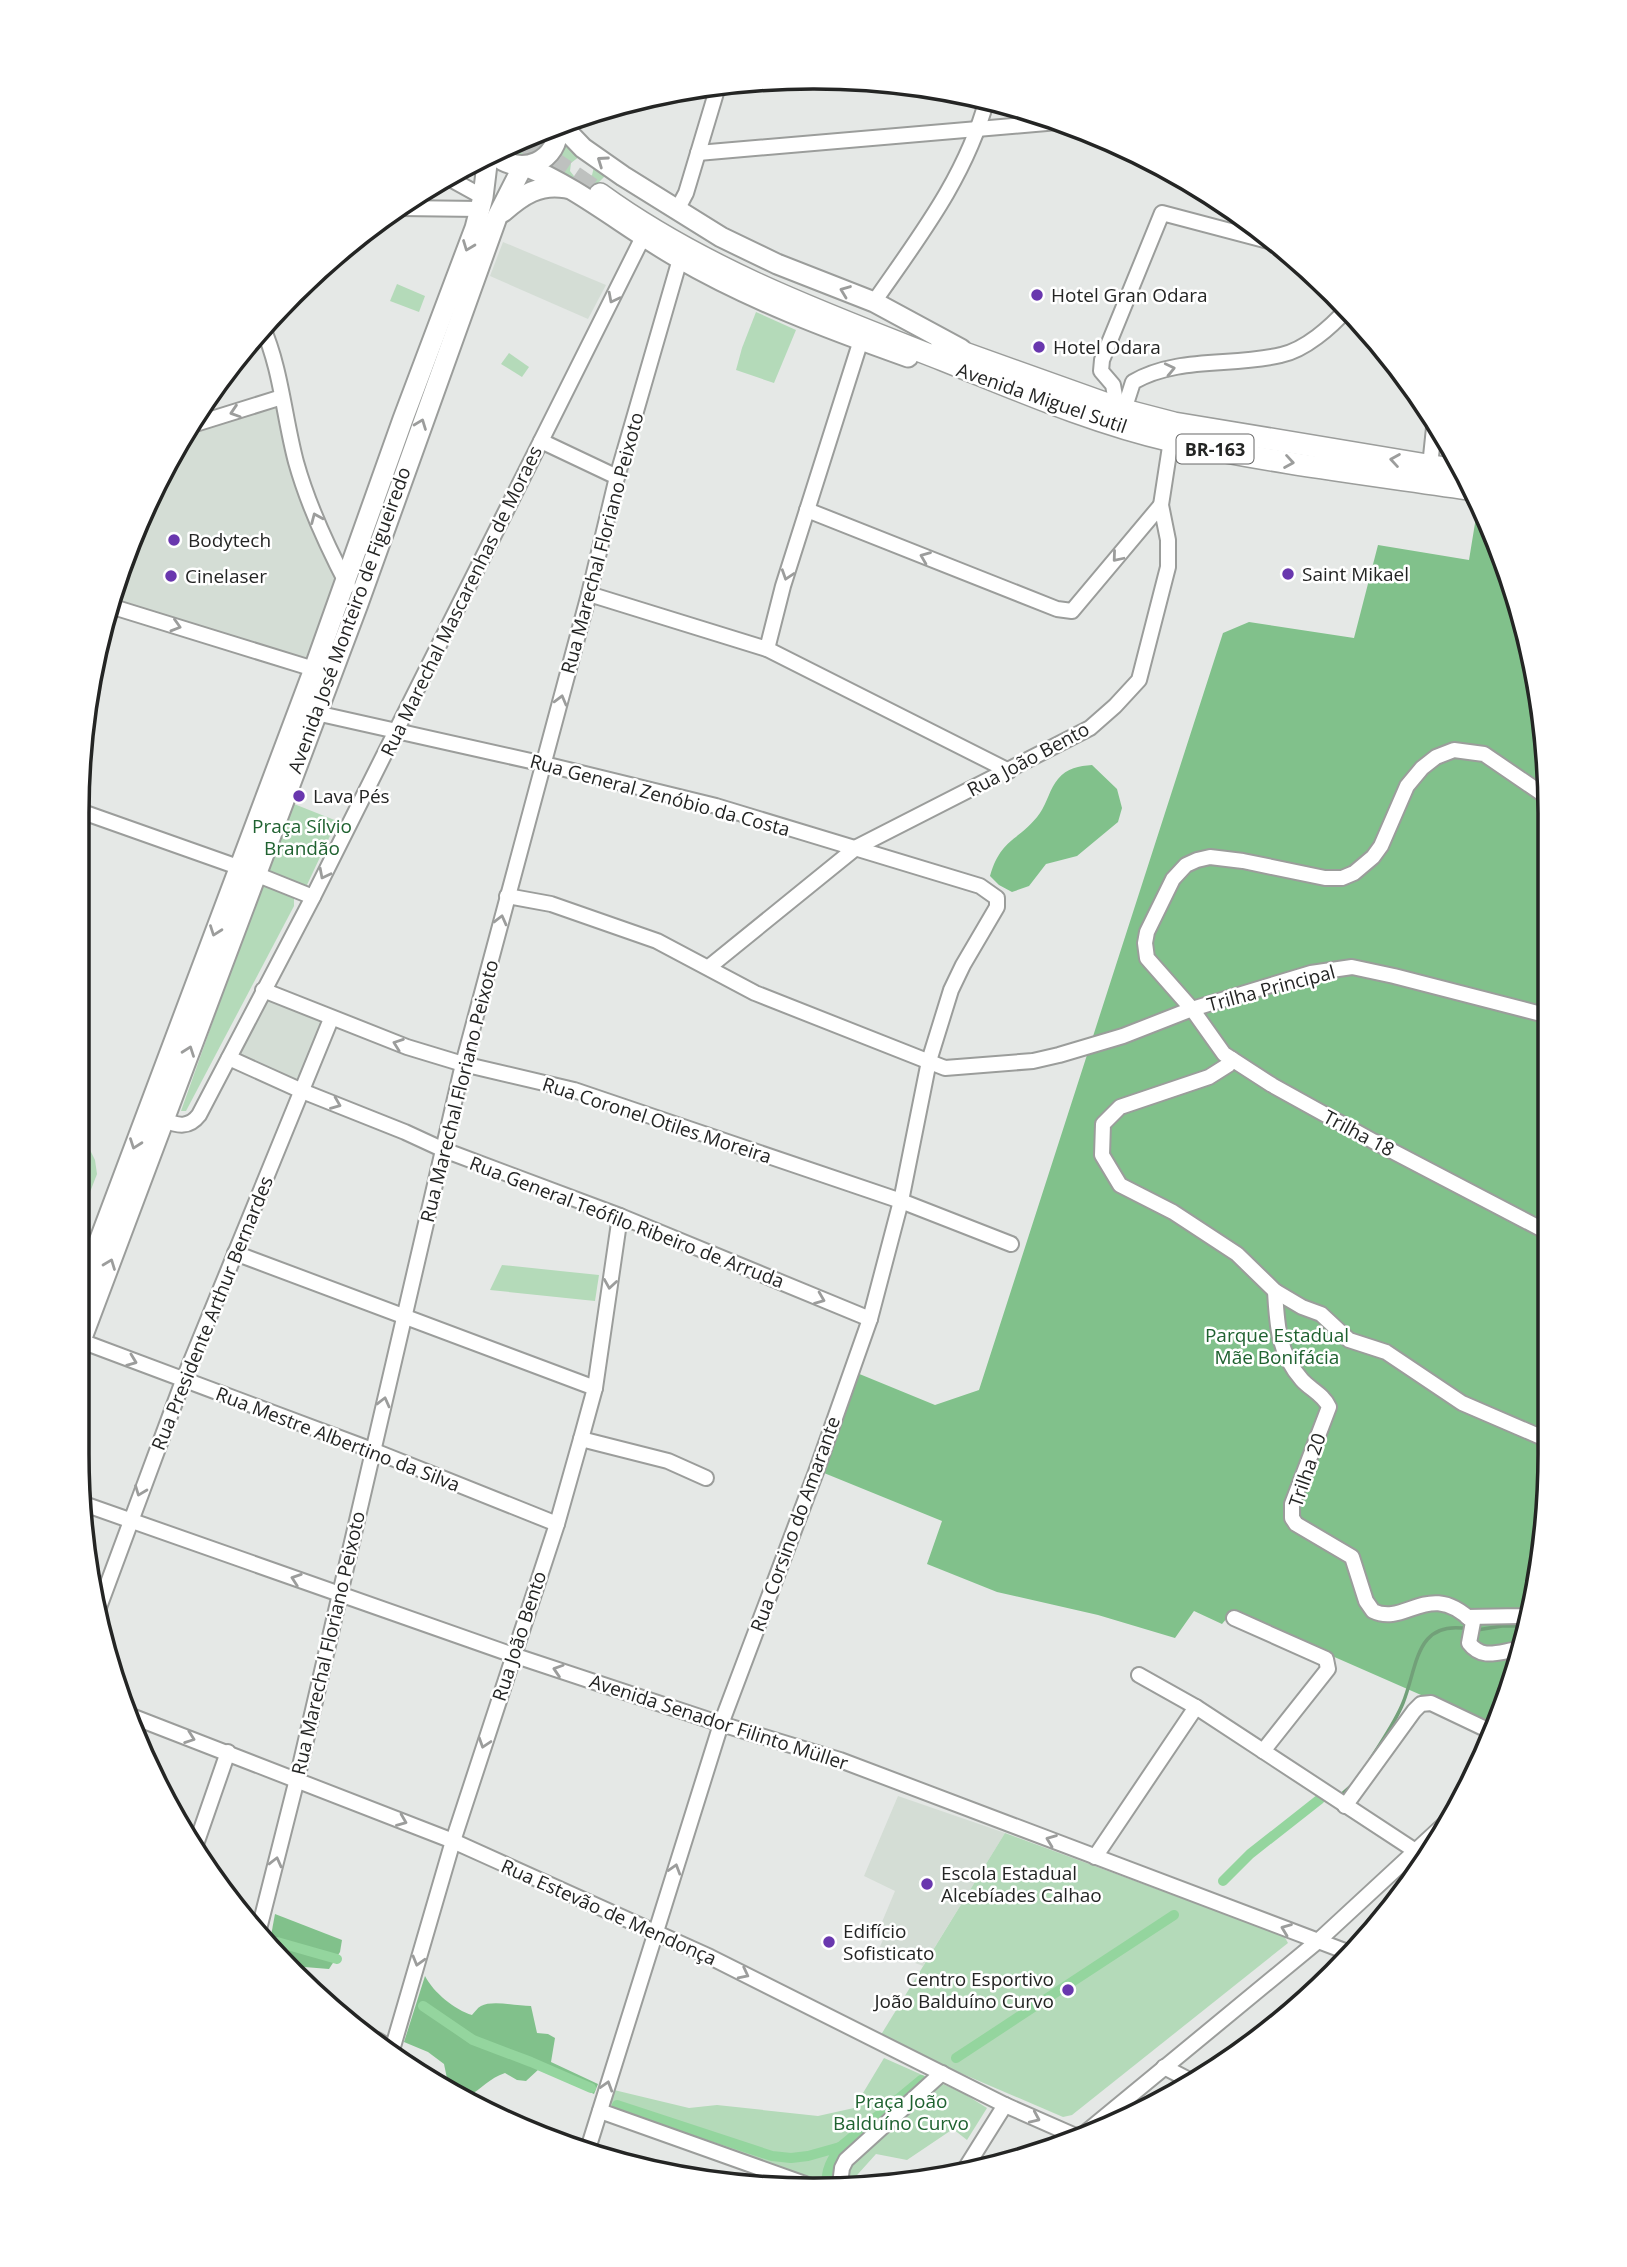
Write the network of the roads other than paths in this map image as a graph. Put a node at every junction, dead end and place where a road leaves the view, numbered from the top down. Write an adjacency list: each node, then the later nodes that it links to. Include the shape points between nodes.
1 (715, 96): 7 (street)
2 (984, 110): 4 (street)
3 (1033, 124): 4 (street)
4 (979, 128): 7 (street); 20 (street, via 944,201)
5 (568, 133): 16 (main road, Avenida Miguel Sutil / BR-163, one-way to 5, via 583,148)
6 (558, 136): 9 (main road, BR-163, via 540,162)
7 (698, 153): 16 (street)
8 (502, 160): 9 (main road, BR-163)
9 (524, 166): 13 (main road, Avenida Miguel Sutil / BR-163); 14 (main road, Avenida José Monteiro de Figueiredo)
10 (488, 167): 14 (main road)
11 (455, 184): 14 (street)
12 (604, 188): 24 (highway, BR-163, via 776,278)
13 (569, 189): 14 (main road, via 542,187); 18 (main road, Avenida Miguel Sutil / BR-163)
14 (487, 207): 15 (street); 39 (main road, one-way to 39, via 475,228); 41 (main road, Avenida José Monteiro de Figueiredo, one-way to 14)
15 (416, 208)
16 (677, 210): 20 (main road, Avenida Miguel Sutil / BR-163, one-way to 16, via 759,256)
17 (1250, 236): 26 (street, via 1162,213 1102,360 1101,371)
18 (643, 237): 19 (main road, Avenida Miguel Sutil / BR-163); 32 (street, Rua Marechal Mascarenhas de Moraes, one-way to 32)
19 (680, 259): 23 (main road, Avenida Miguel Sutil / BR-163, via 762,300); 35 (street, Rua Marechal Floriano Peixoto)
20 (874, 302): 24 (main road, Avenida Miguel Sutil / BR-163)
21 (1339, 315): 25 (street, one-way to 21, via 1147,374 1190,365 1284,355)
22 (267, 339): 27 (street)
23 (860, 340): 24 (main road, Avenida Miguel Sutil / BR-163, via 913,358); 38 (street)
24 (968, 362): 28 (highway, Avenida Miguel Sutil / BR-163); 31 (highway, Avenida Miguel Sutil / BR-163, via 1101,422)
25 (1133, 382): 26 (street); 28 (street)
26 (1113, 385): 28 (street)
27 (282, 397): 29 (street, one-way to 29); 39 (street, one-way to 27, via 304,488)
28 (1120, 409): 33 (highway, Avenida Miguel Sutil / BR-163, one-way to 28, via 1186,425)
29 (205, 421)
30 (1433, 438): 33 (street)
31 (1171, 440): 36 (highway, Avenida Miguel Sutil / BR-163, one-way to 36); 37 (street, Rua João Bento)
32 (541, 441): 35 (street); 46 (street, Rua Marechal Mascarenhas de Moraes)
33 (1430, 466): 34 (highway, Avenida Miguel Sutil / BR-163)
34 (1450, 469)
35 (617, 477): 40 (street, Rua Marechal Floriano Peixoto)
36 (1460, 488)
37 (1161, 505): 38 (street, one-way to 38, via 1072,611); 48 (street, Rua João Bento, via 1168,567 1139,680 1090,728)
38 (807, 510): 43 (street, one-way to 43)
39 (345, 580): 41 (street); 44 (main road)
40 (589, 594): 43 (street); 47 (street, Rua Marechal Floriano Peixoto, one-way to 40)
41 (358, 604): 45 (main road, Avenida José Monteiro de Figueiredo)
42 (119, 609): 44 (street, one-way to 44)
43 (767, 649): 48 (street)
44 (314, 668): 52 (main road)
45 (316, 713): 46 (street, Rua General Zenóbio da Costa); 52 (main road, Avenida José Monteiro de Figueiredo)
46 (396, 732): 47 (street, Rua General Zenóbio da Costa); 54 (street, Rua Marechal Mascarenhas de Moraes, one-way to 54)
47 (544, 764): 51 (street, Rua General Zenóbio da Costa); 53 (street, Rua Marechal Floriano Peixoto)
48 (1009, 771): 51 (street, Rua João Bento)
49 (1537, 790): 58 (street, Trilha 18, via 1484,754 1454,750 1436,757 1407,786 1381,846 1354,873 1325,878 1210,857 1186,865 1157,908 1145,943 1147,958)
50 (89, 814): 52 (street)
51 (857, 847): 55 (street, Rua General Zenóbio da Costa, via 980,886); 56 (street, Rua João Bento)
52 (247, 870): 54 (street); 66 (main road, Avenida José Monteiro de Figueiredo, one-way to 52); 73 (main road, Avenida José Monteiro de Figueiredo, one-way to 73)
53 (508, 896): 56 (street, Trilha Principal, via 551,904 635,933); 64 (street, Rua Marechal Floriano Peixoto, one-way to 53)
54 (313, 897): 57 (street, Rua Marechal Mascarenhas de Moraes)
55 (997, 898): 63 (street, Rua Corsino do Amarante, via 997,907 951,990)
56 (709, 967): 63 (street, Trilha Principal, via 755,993)
57 (263, 990): 60 (street, Rua Coronel Otiles Moreira); 61 (street, Rua Marechal Mascarenhas de Moraes)
58 (1192, 1009): 59 (street, Trilha Principal, via 1311,973 1352,967); 62 (street, Trilha 18); 63 (street, Trilha Principal, via 1033,1061 955,1069)
59 (1538, 1013)
60 (331, 1019): 64 (street, Rua Coronel Otiles Moreira, one-way to 60); 65 (street, Rua Presidente Arthur Bernardes)
61 (229, 1058): 65 (street, Rua General Teófilo Ribeiro de Arruda); 66 (street, Rua Marechal Mascarenhas de Moraes, via 195,1120 182,1125)
62 (1232, 1059): 70 (street, Trilha 18, via 1373,1141); 74 (street, via 1209,1077 1119,1107 1103,1124 1102,1155 1120,1185 1173,1212 1237,1254)
63 (929, 1061): 68 (street, Rua Corsino do Amarante)
64 (463, 1064): 67 (street, Rua Marechal Floriano Peixoto); 68 (street, Rua Coronel Otiles Moreira, via 574,1090)
65 (302, 1091): 67 (street, Rua General Teófilo Ribeiro de Arruda, one-way to 67); 72 (street, Rua Presidente Arthur Bernardes)
66 (164, 1121): 77 (main road, Avenida José Monteiro de Figueiredo, one-way to 66)
67 (444, 1150): 69 (street, Rua General Teófilo Ribeiro de Arruda); 75 (street, Rua Marechal Floriano Peixoto)
68 (901, 1201): 71 (street, Rua Coronel Otiles Moreira); 76 (street, Rua Corsino do Amarante)
69 (620, 1216): 76 (street, Rua General Teófilo Ribeiro de Arruda, one-way to 76); 80 (street, Rua João Bento, one-way to 80)
70 (1538, 1227)
71 (1011, 1244)
72 (235, 1253): 75 (street); 79 (street, Rua Presidente Arthur Bernardes)
73 (89, 1270)
74 (1275, 1292): 81 (street, via 1321,1314 1349,1340 1395,1357 1462,1403); 92 (street, Trilha 20, via 1281,1346 1303,1382 1329,1407 1292,1503 1292,1518 1352,1557 1373,1611 1391,1614 1431,1602 1445,1604)
75 (405, 1316): 80 (street); 83 (street, Rua Marechal Floriano Peixoto, one-way to 75)
76 (870, 1319): 98 (street, Rua Corsino do Amarante)
77 (89, 1320)
78 (89, 1349): 79 (street, Rua Mestre Albertino da Silva, one-way to 79)
79 (183, 1381): 83 (street, Rua Mestre Albertino da Silva); 86 (street, Rua Presidente Arthur Bernardes, one-way to 86)
80 (595, 1388): 82 (street, Rua João Bento)
81 (1538, 1436)
82 (581, 1439): 84 (street, via 668,1461); 87 (street, Rua João Bento)
83 (372, 1450): 87 (street, Rua Mestre Albertino da Silva); 89 (street, Rua Marechal Floriano Peixoto)
84 (706, 1478)
85 (91, 1507): 86 (street, Avenida Senador Filinto Müller)
86 (129, 1521): 88 (street, Rua Presidente Arthur Bernardes); 89 (street, Avenida Senador Filinto Müller, one-way to 86)
87 (556, 1524): 94 (street, Rua João Bento)
88 (103, 1595)
89 (340, 1595): 94 (street, Avenida Senador Filinto Müller); 102 (street, Rua Marechal Floriano Peixoto)
90 (1519, 1616): 92 (street)
91 (1234, 1618): 100 (street, via 1326,1658 1328,1664)
92 (1470, 1625): 93 (street, Trilha 20, via 1469,1643 1474,1649 1488,1655)
93 (1510, 1651)
94 (513, 1655): 98 (street, Avenida Senador Filinto Müller, one-way to 94); 106 (street, Rua João Bento, one-way to 106)
95 (1139, 1675): 96 (street)
96 (1196, 1707): 100 (street); 108 (street)
97 (140, 1719): 101 (street, Rua Estevão de Mendonça, one-way to 101)
98 (721, 1724): 108 (street, Avenida Senador Filinto Müller, one-way to 98, via 840,1760); 110 (street, Rua Corsino do Amarante, one-way to 98)
99 (1484, 1728): 103 (street, via 1431,1703 1422,1704)
100 (1263, 1751): 103 (street)
101 (228, 1752): 102 (street, Rua Estevão de Mendonça); 104 (street)
102 (297, 1779): 106 (street, Rua Estevão de Mendonça, one-way to 106); 109 (street, Rua Marechal Floriano Peixoto, one-way to 102)
103 (1345, 1806): 107 (street)
104 (199, 1836)
105 (1426, 1839): 107 (street)
106 (453, 1841): 110 (street, Rua Estevão de Mendonça); 113 (street, Rua João Bento, one-way to 113)
107 (1414, 1850): 111 (street)
108 (1095, 1857): 111 (street, Avenida Senador Filinto Müller, one-way to 108)
109 (261, 1921)
110 (655, 1933): 115 (street, Rua Estevão de Mendonça, one-way to 115); 118 (street, Rua Corsino do Amarante, one-way to 110)
111 (1318, 1941): 112 (street, Avenida Senador Filinto Müller); 114 (street)
112 (1341, 1950)
113 (394, 2043)
114 (1164, 2067): 116 (street); 119 (street)
115 (942, 2073): 117 (street, Rua Estevão de Mendonça); 124 (street, via 846,2160)
116 (1183, 2077)
117 (1005, 2105): 120 (street, Rua Estevão de Mendonça, one-way to 120); 122 (street)
118 (600, 2111): 121 (street, Rua Corsino do Amarante); 123 (street)
119 (1104, 2117)
120 (1066, 2132)
121 (590, 2142)
122 (970, 2160)
123 (785, 2177)
124 (840, 2177)

